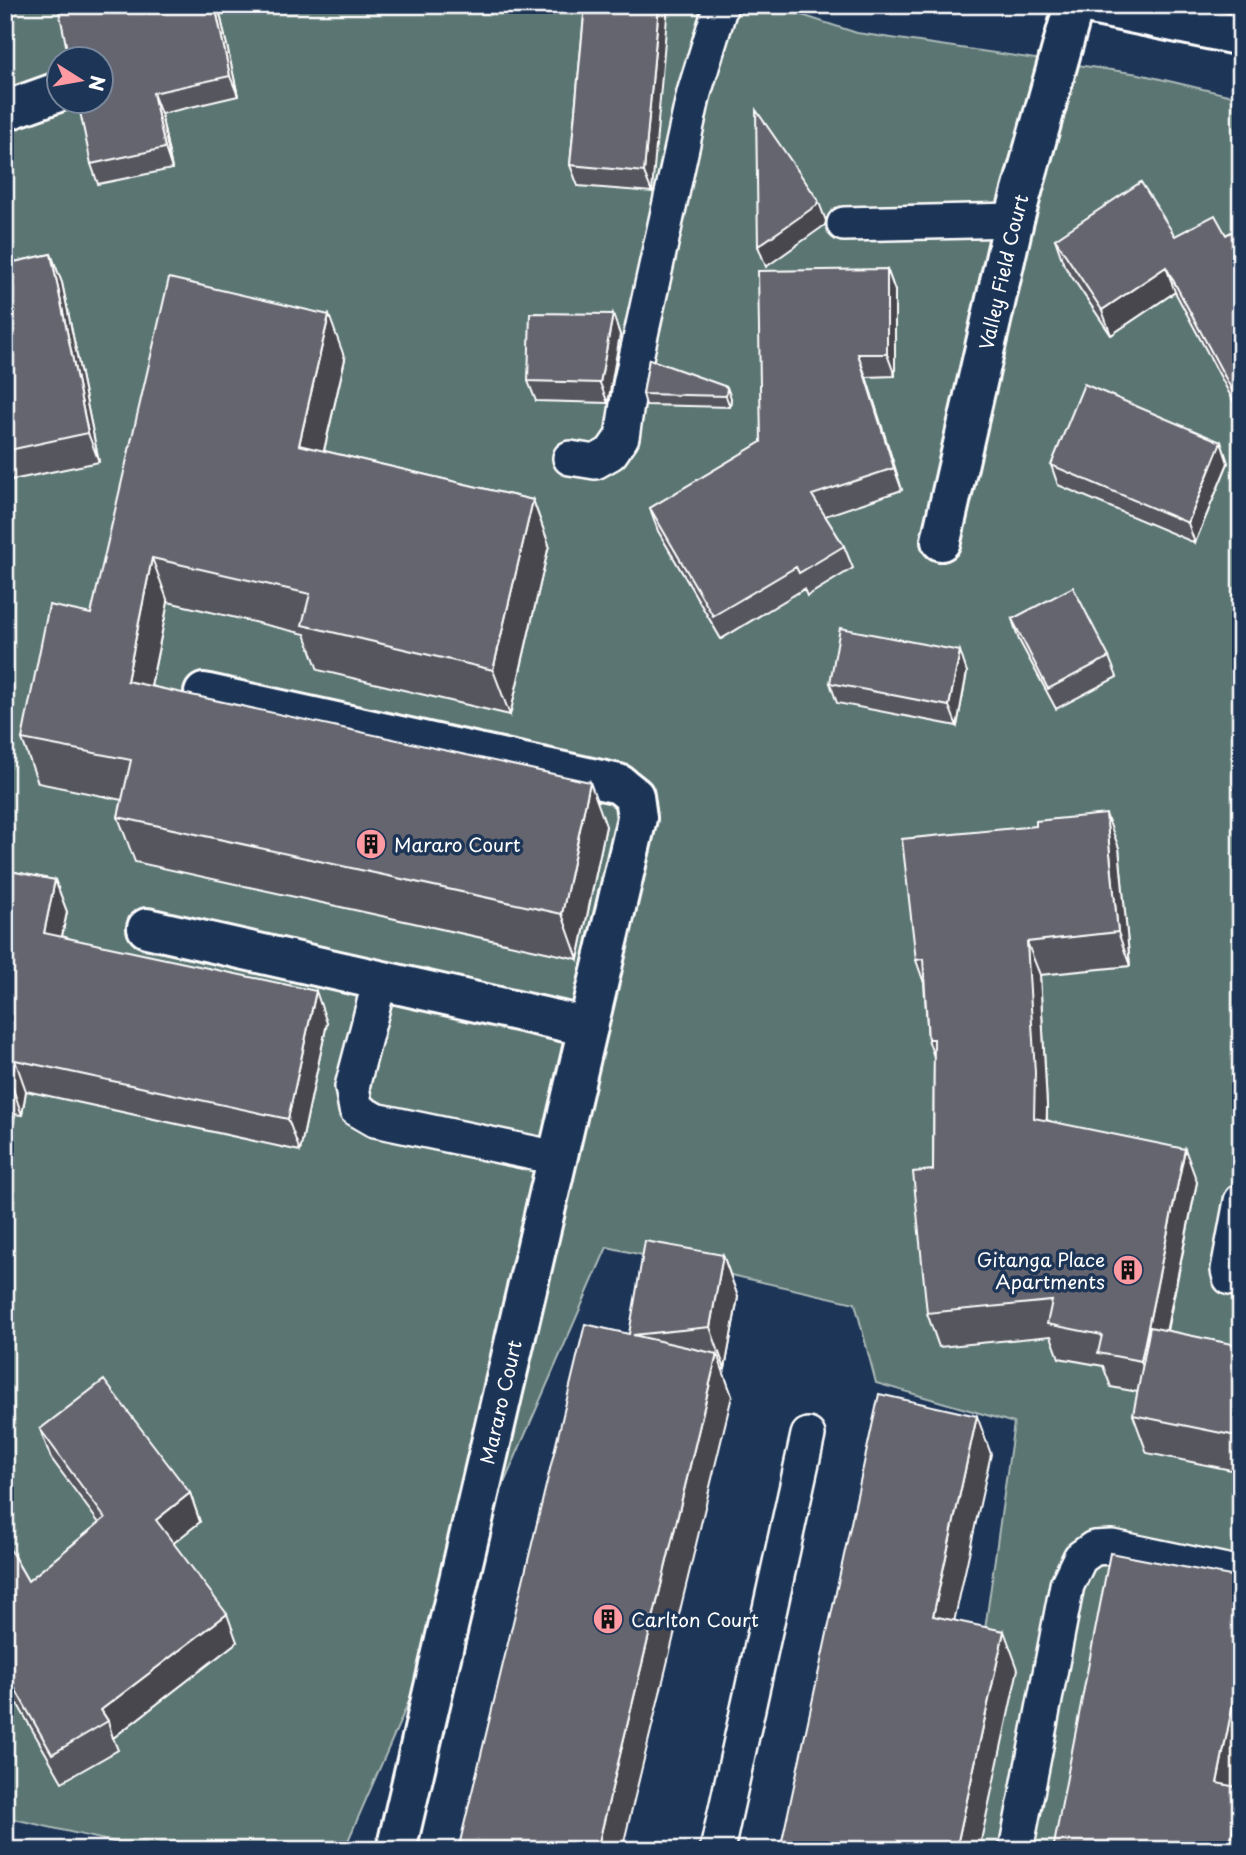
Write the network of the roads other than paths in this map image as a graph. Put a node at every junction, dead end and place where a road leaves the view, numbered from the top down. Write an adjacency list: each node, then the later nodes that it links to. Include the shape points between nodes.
1 (721, 5): 9 (lane, via 695,93 622,437 611,453 595,462)
2 (1074, 5): 7 (street, Valley Field Court)
3 (1091, 5): 4 (street)
4 (1241, 36)
5 (46, 96): 6 (street)
6 (5, 111)
7 (1014, 220): 8 (lane); 10 (street, Valley Field Court)
8 (844, 224)
9 (570, 458)
10 (941, 541)
11 (204, 694): 14 (street, Mararo Court, via 620,784 634,796 637,818)
12 (147, 928): 13 (street)
13 (380, 980): 14 (street); 15 (lane, via 352,1087 356,1109 375,1120)
14 (588, 1027): 15 (street, Mararo Court)
15 (556, 1158): 20 (street, Mararo Court)
16 (1241, 1201): 17 (lane, via 1228,1270 1230,1278)
17 (1241, 1280)
18 (808, 1435): 21 (lane)
19 (1241, 1574): 22 (lane, via 1112,1547 1094,1548 1080,1558 1067,1585)
20 (396, 1850)
21 (717, 1850)
22 (1016, 1850)

